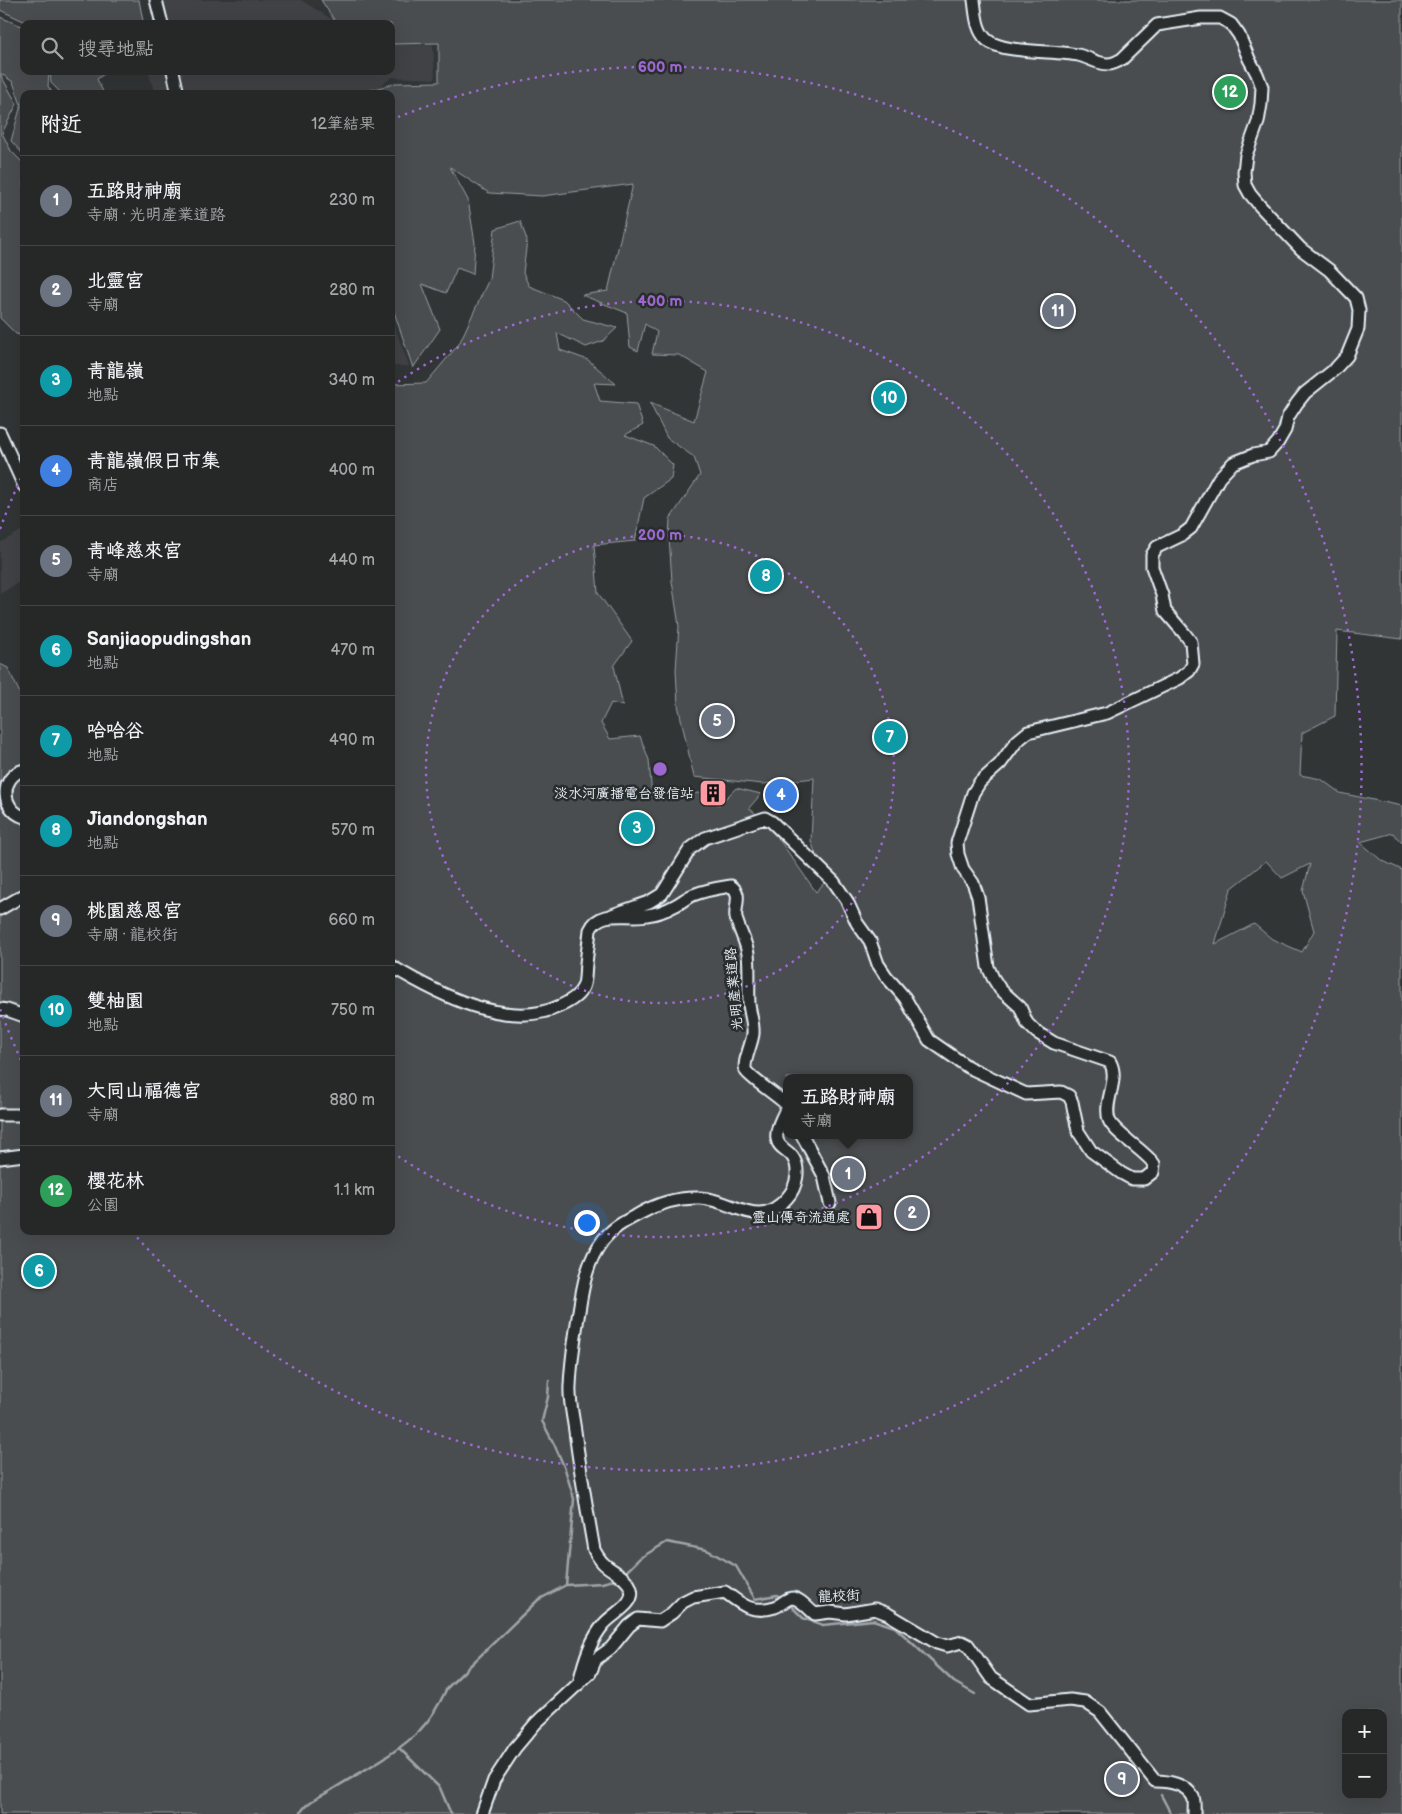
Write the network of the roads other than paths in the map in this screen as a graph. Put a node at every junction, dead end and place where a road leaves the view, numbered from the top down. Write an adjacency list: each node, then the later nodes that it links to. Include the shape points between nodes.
1 (156, 0): 3 (street)
2 (974, 0): 12 (street, via 979,29 987,40 996,45 1078,55 1108,64 1122,59 1157,25 1201,18 1220,18 1231,24 1240,35 1262,87 1258,122 1246,155 1244,172 1250,194 1301,249 1330,270 1356,298 1359,310 1358,329 1347,356 1335,370 1305,393 1288,417 1278,442 1269,452 1233,463 1219,478 1191,528 1158,547 1152,555 1152,567 1164,611 1191,642 1193,664 1189,672 1107,713 1028,732 976,787 958,843 960,862 978,897 988,967 993,978 1020,1007 1027,1023 1036,1032 1054,1043 1110,1062 1113,1080 1109,1121 1149,1157 1154,1164 1153,1172 1144,1179 1132,1179 1091,1151 1078,1131 1069,1096 1061,1092 1026,1094 968,1067 929,1040 905,998 878,964 870,941 834,882 765,818 705,838 690,849 662,894)
3 (161, 20)
4 (174, 75): 5 (street)
5 (177, 90)
6 (0, 433): 7 (street)
7 (20, 477)
8 (20, 771): 9 (street, via 9,776 4,790 6,804)
9 (20, 816)
10 (20, 897): 11 (street)
11 (0, 909)
12 (612, 915): 13 (street, via 598,919 590,930 584,986 580,992 567,1003 538,1014 491,1010 450,997); 16 (street, 光明產業道路, via 645,916 675,906 691,895 731,886 735,889 738,895 736,916 748,953 753,1031 744,1066)
13 (395, 968)
14 (0, 1010): 15 (street)
15 (20, 1015)
16 (783, 1103)
17 (0, 1115): 18 (street)
18 (20, 1115)
19 (783, 1116): 24 (street, via 776,1139 792,1156 798,1173 788,1197 776,1208 752,1214 700,1198 683,1198 655,1205 617,1226 604,1238 584,1279 570,1387 585,1502 594,1550 603,1562 626,1580 631,1597 604,1624 584,1659)
20 (804, 1139): 23 (street, via 824,1176)
21 (20, 1156): 22 (street)
22 (0, 1158)
23 (830, 1202)
24 (579, 1684): 25 (street, 龍校街, via 536,1723 515,1748 494,1780); 26 (street, 龍校街, via 590,1673 596,1659 612,1648 629,1626 638,1620 660,1621 693,1597 726,1592 752,1610 776,1606 790,1598 795,1598 815,1614 846,1614 875,1609 937,1643 947,1646 962,1642 968,1645 991,1678 1029,1704 1070,1700 1086,1702 1100,1712 1155,1781 1184,1788 1193,1797)
25 (482, 1814)
26 (1194, 1814)

